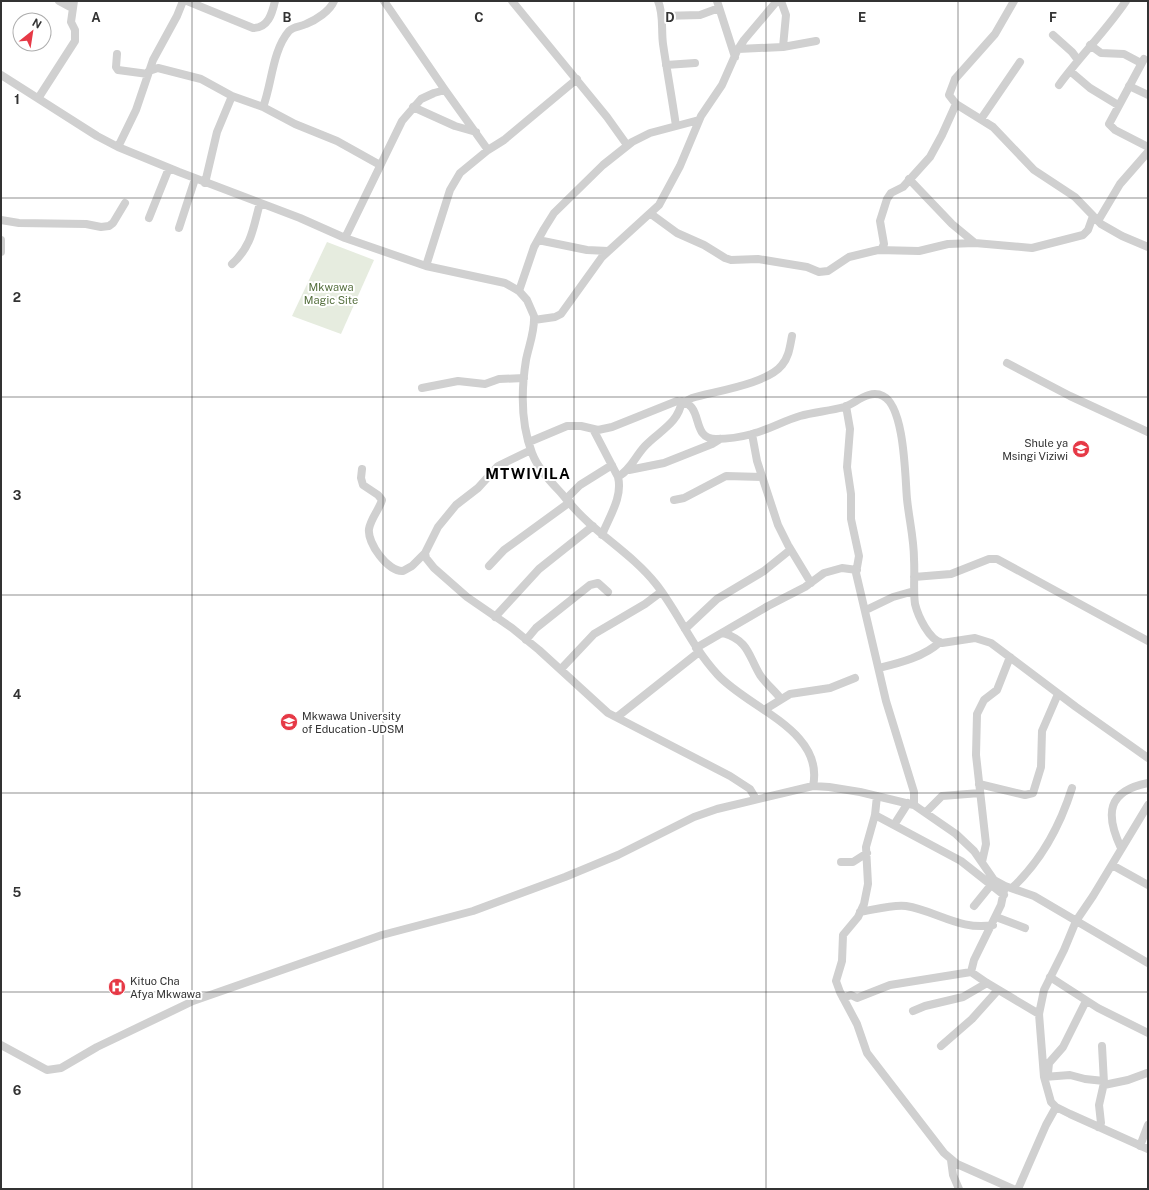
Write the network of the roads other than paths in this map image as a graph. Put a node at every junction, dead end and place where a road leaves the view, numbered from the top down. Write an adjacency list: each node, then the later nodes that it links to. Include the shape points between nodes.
1 (59, 1): 13 (street)
2 (183, 1): 27 (street)
3 (187, 1): 4 (street, via 253,28 266,23 273,11)
4 (274, 1)
5 (334, 1): 38 (street, via 327,10 289,32 276,60)
6 (384, 1): 32 (street)
7 (512, 1): 29 (street)
8 (658, 1): 15 (street)
9 (776, 1): 20 (street)
10 (781, 1): 19 (street, via 786,15)
11 (1014, 1): 36 (street, via 995,34 960,72 951,86 949,95)
12 (1126, 1): 18 (street, via 1115,18)
13 (73, 4): 35 (street, via 71,22 75,30 75,42)
14 (719, 4): 15 (street, via 700,15); 20 (street)
15 (662, 16): 25 (street)
16 (1053, 34): 22 (street)
17 (816, 41): 19 (street)
18 (1090, 44): 22 (street); 31 (street, via 1101,53 1124,54 1143,61)
19 (783, 47): 20 (street, via 759,47)
20 (736, 53): 41 (street, via 722,86)
21 (117, 54): 27 (street, via 118,70)
22 (1078, 60): 26 (street)
23 (1020, 62): 40 (street)
24 (695, 63): 25 (street)
25 (666, 65): 42 (street)
26 (1070, 70): 30 (street); 37 (street, via 1090,88)
27 (148, 72): 34 (street, via 158,68 192,76); 45 (street, via 136,110)
28 (1, 75): 35 (street)
29 (577, 79): 44 (street); 47 (street, via 504,140)
30 (1058, 85)
31 (1129, 86): 33 (street); 37 (street)
32 (445, 90): 39 (street, via 434,92); 43 (street)
33 (1148, 95)
34 (232, 96): 38 (street); 53 (street, via 217,132)
35 (39, 98): 45 (street)
36 (956, 104): 40 (street); 52 (street, via 936,147)
37 (1118, 105): 46 (street, via 1110,121 1111,127)
38 (263, 107): 49 (street, via 355,149)
39 (413, 107): 43 (street, via 455,126); 49 (street, via 402,121)
40 (981, 119): 58 (street, via 997,130 1034,170 1075,197)
41 (699, 120): 42 (street); 56 (street, via 673,180)
42 (676, 126): 44 (street, via 650,133)
43 (476, 132): 47 (street)
44 (627, 145): 63 (street, via 554,213)
45 (118, 147): 50 (street)
46 (1148, 147)
47 (488, 150): 70 (street, via 460,173 453,183)
48 (1148, 152): 58 (street)
49 (380, 165): 61 (street)
50 (169, 168): 51 (street); 57 (street)
51 (195, 178): 53 (street); 60 (street)
52 (909, 179): 64 (street, via 952,224); 66 (street, via 891,193 885,202 880,221 884,244)
53 (205, 183): 55 (street)
54 (125, 203): 59 (street, via 114,223 109,226 19,224)
55 (260, 203): 61 (street); 69 (street, via 251,241)
56 (651, 214): 66 (street, via 677,234 731,260 758,259 823,272 849,257); 67 (street)
57 (149, 218)
58 (1095, 218): 64 (street, via 1083,235 1042,246 1032,248); 65 (street, via 1122,236)
59 (1, 220)
60 (179, 228)
61 (345, 238): 70 (street)
62 (1, 240): 68 (street)
63 (538, 240): 67 (street, via 587,250); 71 (street)
64 (975, 243): 66 (street, via 948,244 919,251)
65 (1148, 247)
66 (881, 250)
67 (608, 251): 72 (street, via 561,314)
68 (1, 252)
69 (232, 264)
70 (426, 266): 71 (street, via 498,280)
71 (519, 291): 72 (street, via 531,306)
72 (534, 320): 75 (street)
73 (792, 336): 77 (street, via 783,365 770,376)
74 (1007, 363): 80 (street)
75 (524, 378): 76 (street, via 499,379 485,384 458,381); 83 (street, via 522,397)
76 (422, 388)
77 (684, 401): 79 (street, via 668,404 612,427); 82 (street, via 692,406 705,435 714,439); 86 (street, via 674,420 644,447)
78 (846, 406): 81 (street, via 801,416); 96 (street, via 850,429 846,467 851,519 858,548); 97 (street, via 878,394 891,402 900,429 905,465)
79 (593, 429): 83 (street, via 567,426); 84 (street)
80 (1148, 432)
81 (752, 434): 82 (street); 88 (street)
82 (721, 438): 86 (street, via 664,463)
83 (530, 446): 90 (street, via 541,470); 94 (street, via 498,466 478,488 456,505 438,527)
84 (612, 466): 87 (street); 90 (street, via 580,485)
85 (362, 469): 94 (street, via 363,485 382,500 370,524 369,533 371,542 386,563 392,569 403,571)
86 (629, 470): 87 (street)
87 (618, 477): 92 (street, via 618,498)
88 (762, 477): 89 (street, via 726,476 684,498); 93 (street, via 778,526)
89 (674, 500)
90 (568, 501): 91 (street); 95 (street, via 548,520 504,550)
91 (593, 526): 92 (street); 103 (street, via 539,569)
92 (602, 535): 101 (street, via 634,560)
93 (790, 550): 98 (street); 104 (street, via 764,571 717,599)
94 (425, 553): 103 (street, via 434,568)
95 (489, 566)
96 (857, 570): 98 (street, via 834,569); 102 (street)
97 (914, 577): 99 (street); 107 (street, via 951,574 989,559 997,559)
98 (811, 582): 105 (street)
99 (914, 591): 102 (street, via 893,597); 108 (street, via 919,615 932,636)
100 (608, 592): 106 (street, via 598,583 590,585 536,628)
101 (661, 592): 104 (street); 112 (street, via 594,634)
102 (866, 610): 111 (street)
103 (495, 617): 106 (street)
104 (685, 629): 109 (street)
105 (723, 633): 109 (street); 115 (street, via 744,644 761,676)
106 (526, 640): 112 (street)
107 (1148, 641)
108 (940, 642): 110 (street, via 980,639 991,643); 111 (street, via 910,658)
109 (698, 650): 116 (street, via 728,685); 117 (street)
110 (1010, 657): 114 (street); 121 (street, via 997,690 984,700 977,714 976,755)
111 (878, 668): 125 (street, via 914,792)
112 (561, 669): 117 (street, via 592,700)
113 (854, 678): 115 (street, via 830,688 800,692)
114 (1058, 694): 118 (street); 121 (street, via 1042,731 1041,766 1033,793 1025,795)
115 (781, 699): 116 (street)
116 (764, 710): 120 (street, via 790,728 809,752 815,771)
117 (617, 717): 124 (street, via 730,776 750,789)
118 (1148, 758)
119 (1148, 783): 130 (street, via 1121,794 1112,804 1111,817)
120 (812, 786): 123 (street); 124 (street)
121 (979, 788): 127 (street, via 942,796); 133 (street, via 986,844)
122 (1072, 788): 137 (street, via 1056,831 1024,877)
123 (877, 796): 125 (street); 128 (street)
124 (756, 799): 153 (street, via 694,817 589,868 473,911 382,935 193,1002 97,1047 56,1070 47,1070)
125 (911, 804): 127 (street); 129 (street)
126 (1148, 805): 130 (street)
127 (926, 812): 133 (street, via 956,834)
128 (875, 815): 129 (street); 131 (street)
129 (894, 824): 136 (street, via 924,843 961,861)
130 (1121, 848): 134 (street)
131 (867, 853): 132 (street, via 853,862); 139 (street, via 868,884)
132 (841, 862)
133 (982, 862): 137 (street, via 994,880)
134 (1112, 865): 135 (street); 141 (street)
135 (1147, 884)
136 (991, 885): 137 (street); 138 (street)
137 (1007, 890): 140 (street); 141 (street, via 1034,896)
138 (974, 906)
139 (860, 912): 140 (street, via 905,906 967,926 983,927); 148 (street, via 846,930 842,940 842,961 836,981)
140 (994, 921): 142 (street); 144 (street, via 974,960)
141 (1076, 921): 143 (street); 145 (street)
142 (1025, 928)
143 (1148, 963)
144 (971, 972): 146 (street); 148 (street, via 890,985 857,998 850,995)
145 (1050, 977): 149 (street); 151 (street, via 1044,990)
146 (987, 983): 147 (street); 150 (street, via 963,997 925,1006)
147 (998, 990): 151 (street); 154 (street, via 972,1019)
148 (844, 998): 164 (street, via 867,1053)
149 (1086, 1001): 152 (street); 157 (street, via 1063,1047 1049,1063)
150 (913, 1012)
151 (1039, 1014): 157 (street)
152 (1148, 1033)
153 (1, 1045)
154 (941, 1046)
155 (1102, 1046): 158 (street)
156 (1148, 1074): 158 (street)
157 (1046, 1076): 158 (street, via 1070,1075); 159 (street, via 1048,1094)
158 (1104, 1083): 161 (street, via 1099,1105 1101,1123)
159 (1056, 1107): 161 (street); 167 (street)
160 (1148, 1125): 162 (street)
161 (1098, 1127): 162 (street)
162 (1140, 1146): 163 (street)
163 (1148, 1149)
164 (951, 1160): 165 (street, via 953,1175); 166 (street)
165 (959, 1189)
166 (1013, 1189)
167 (1018, 1189)

